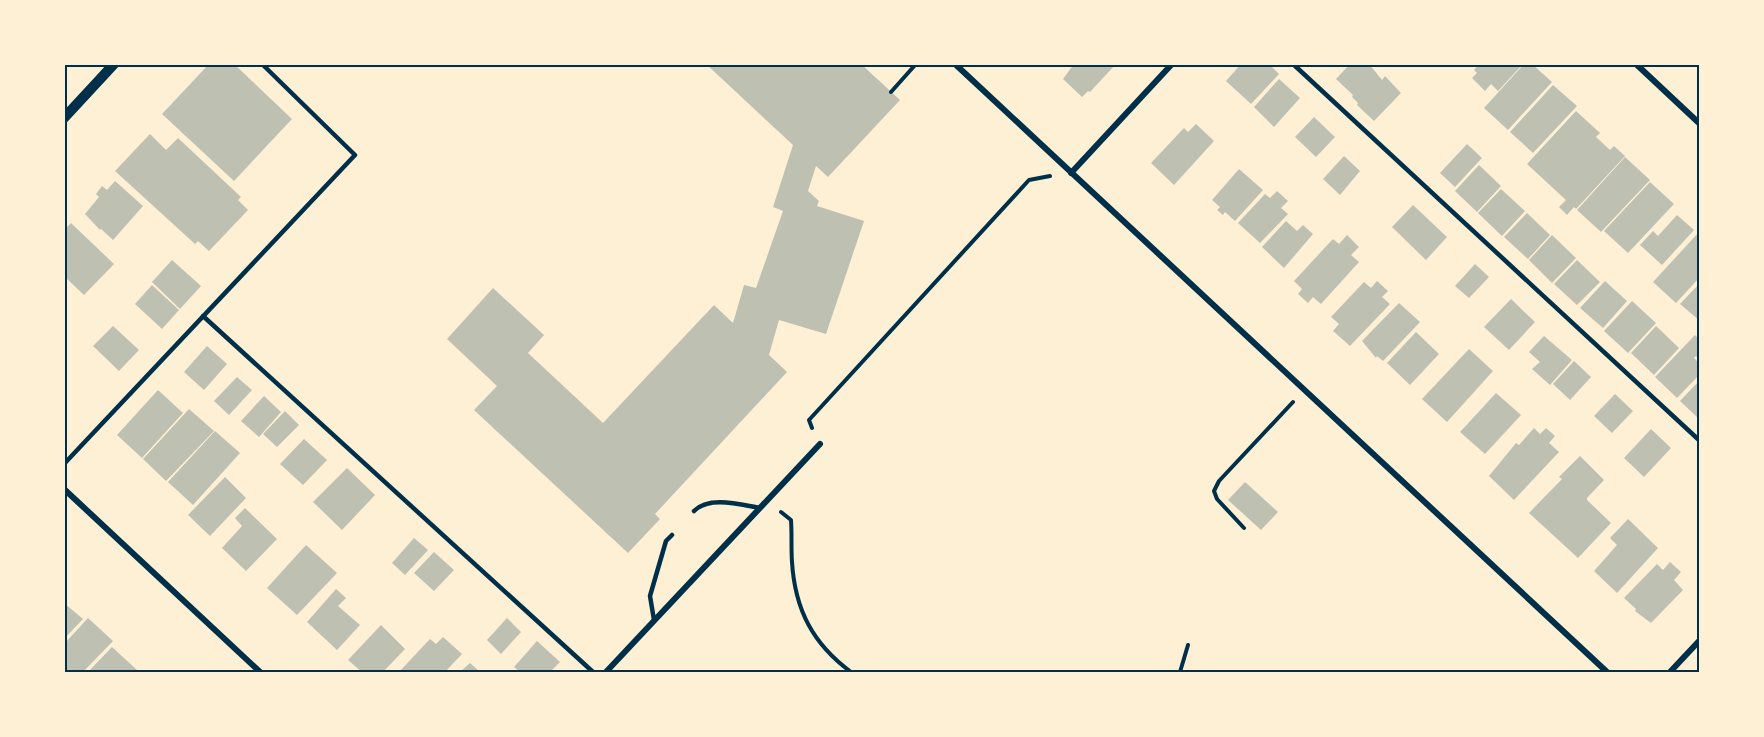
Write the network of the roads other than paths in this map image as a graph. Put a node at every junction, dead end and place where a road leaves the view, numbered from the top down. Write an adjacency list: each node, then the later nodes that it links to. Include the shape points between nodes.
1 (114, 64): 7 (street)
2 (262, 64): 10 (lane, via 355,155)
3 (955, 64): 9 (street)
4 (1172, 64): 9 (street)
5 (1293, 64): 11 (lane)
6 (1636, 64): 8 (street)
7 (64, 118)
8 (1700, 124)
9 (1071, 173): 23 (street)
10 (203, 316): 13 (lane); 21 (lane)
11 (1700, 441)
12 (820, 444): 15 (street)
13 (64, 464)
14 (64, 489): 20 (street)
15 (760, 508): 16 (lane, via 713,503); 18 (street)
16 (694, 511)
17 (672, 535): 18 (lane, via 666,541 650,596)
18 (654, 620): 22 (street)
19 (1700, 640): 24 (street)
20 (260, 672)
21 (593, 672)
22 (606, 672)
23 (1607, 672)
24 (1670, 672)

